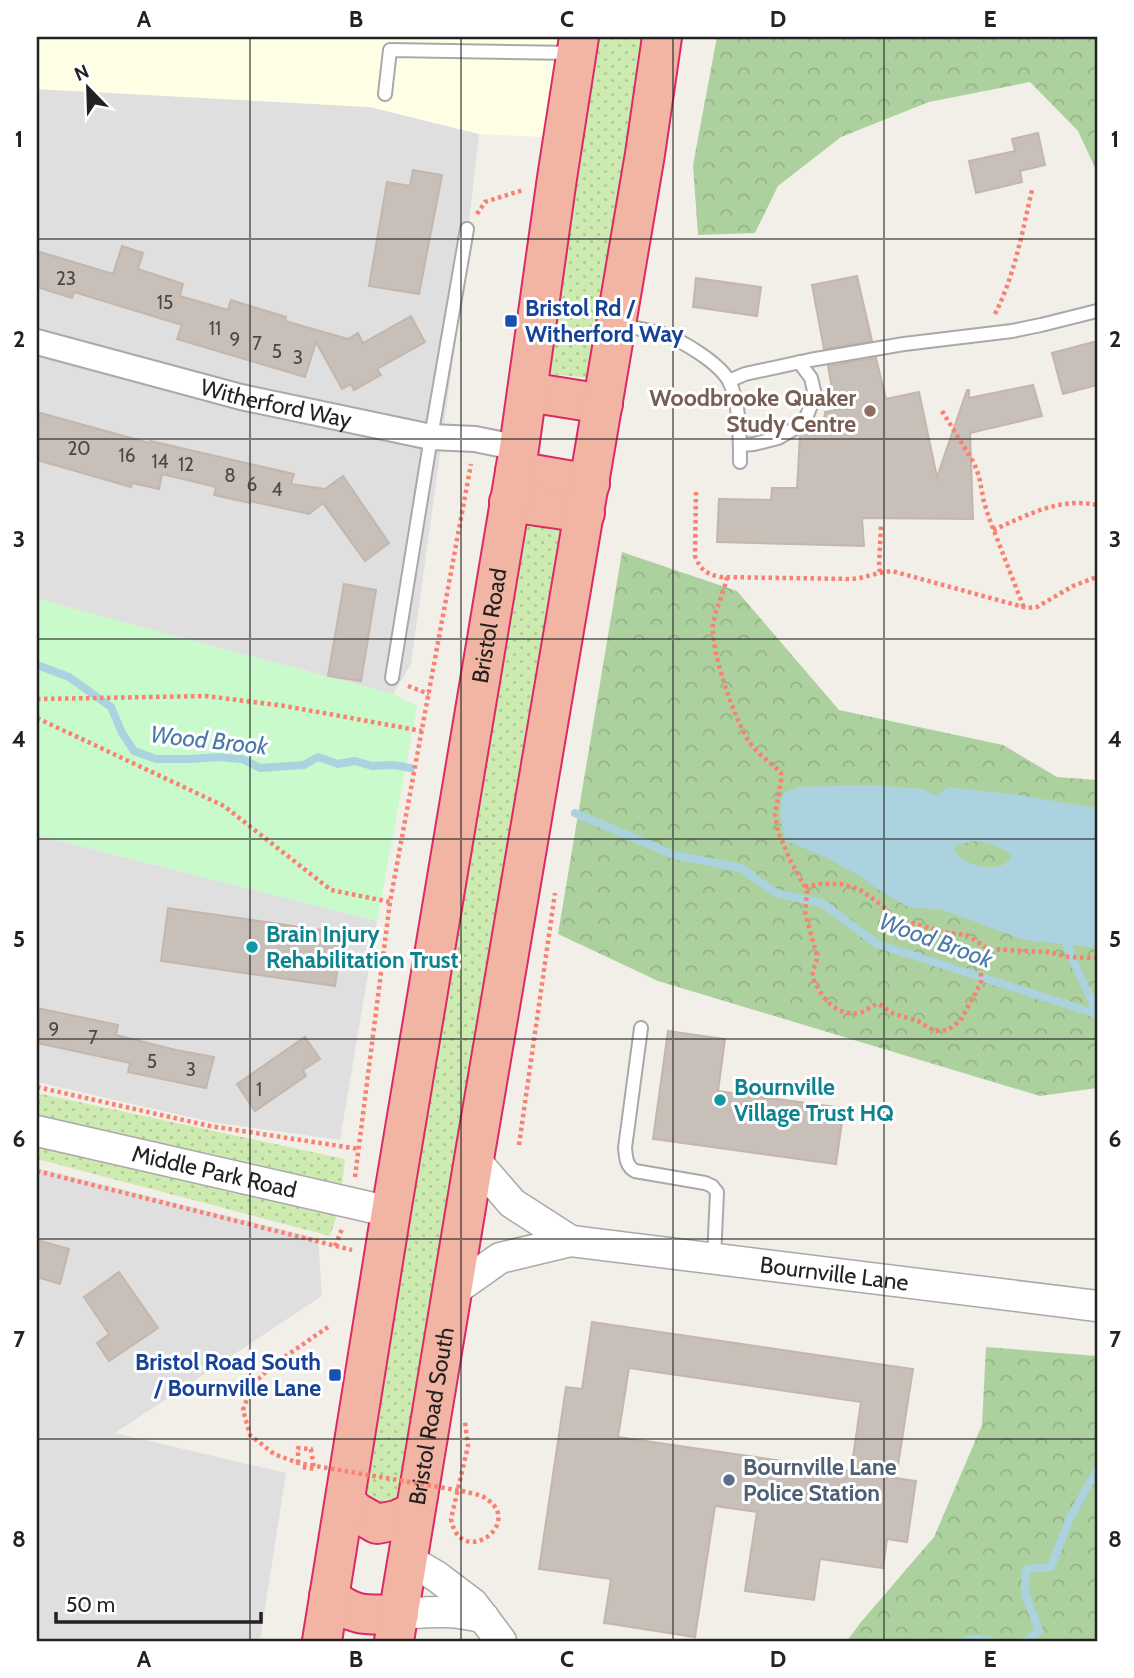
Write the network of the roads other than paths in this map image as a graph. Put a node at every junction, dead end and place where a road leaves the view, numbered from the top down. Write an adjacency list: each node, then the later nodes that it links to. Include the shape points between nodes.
1 (662, 37): 6 (highway)
2 (578, 45): 3 (lane, via 390,50); 10 (highway, Bristol Road)
3 (385, 94)
4 (467, 229): 12 (lane)
5 (1097, 311): 8 (lane, via 1041,325)
6 (617, 324): 9 (lane, via 688,345); 11 (highway)
7 (37, 342): 12 (street, Witherford Way, via 241,397)
8 (799, 362): 9 (lane); 13 (lane, via 815,395 804,423 778,438)
9 (729, 381): 13 (lane)
10 (528, 392): 11 (highway); 15 (highway, Bristol Road)
11 (603, 404): 16 (highway)
12 (431, 437): 15 (street, Witherford Way, via 475,439); 17 (lane)
13 (740, 444): 14 (lane)
14 (740, 462)
15 (514, 474): 16 (highway); 16 (highway); 21 (highway, Bristol Road)
16 (590, 484): 20 (highway)
17 (391, 678)
18 (641, 1028): 23 (lane, via 626,1160 635,1171 712,1186 717,1192)
19 (37, 1130): 21 (street, Middle Park Road)
20 (471, 1176): 22 (street, Bournville Lane); 24 (highway, Bristol Road South)
21 (391, 1212): 26 (highway)
22 (571, 1241): 23 (street, Bournville Lane); 24 (street, Bournville Lane, via 500,1258)
23 (714, 1259): 25 (street, Bournville Lane)
24 (452, 1292): 27 (highway, Bristol Road South)
25 (1097, 1306)
26 (345, 1501): 27 (highway, via 377,1524); 28 (highway)
27 (414, 1512): 29 (highway, Bristol Road South)
28 (337, 1555): 29 (highway, via 354,1547 373,1546); 30 (highway)
29 (407, 1559): 31 (highway, Bristol Road South); 32 (street, via 473,1604)
30 (329, 1596): 31 (highway); 33 (highway)
31 (396, 1628): 32 (street, via 433,1611 464,1612)
32 (493, 1630)
33 (323, 1641)

